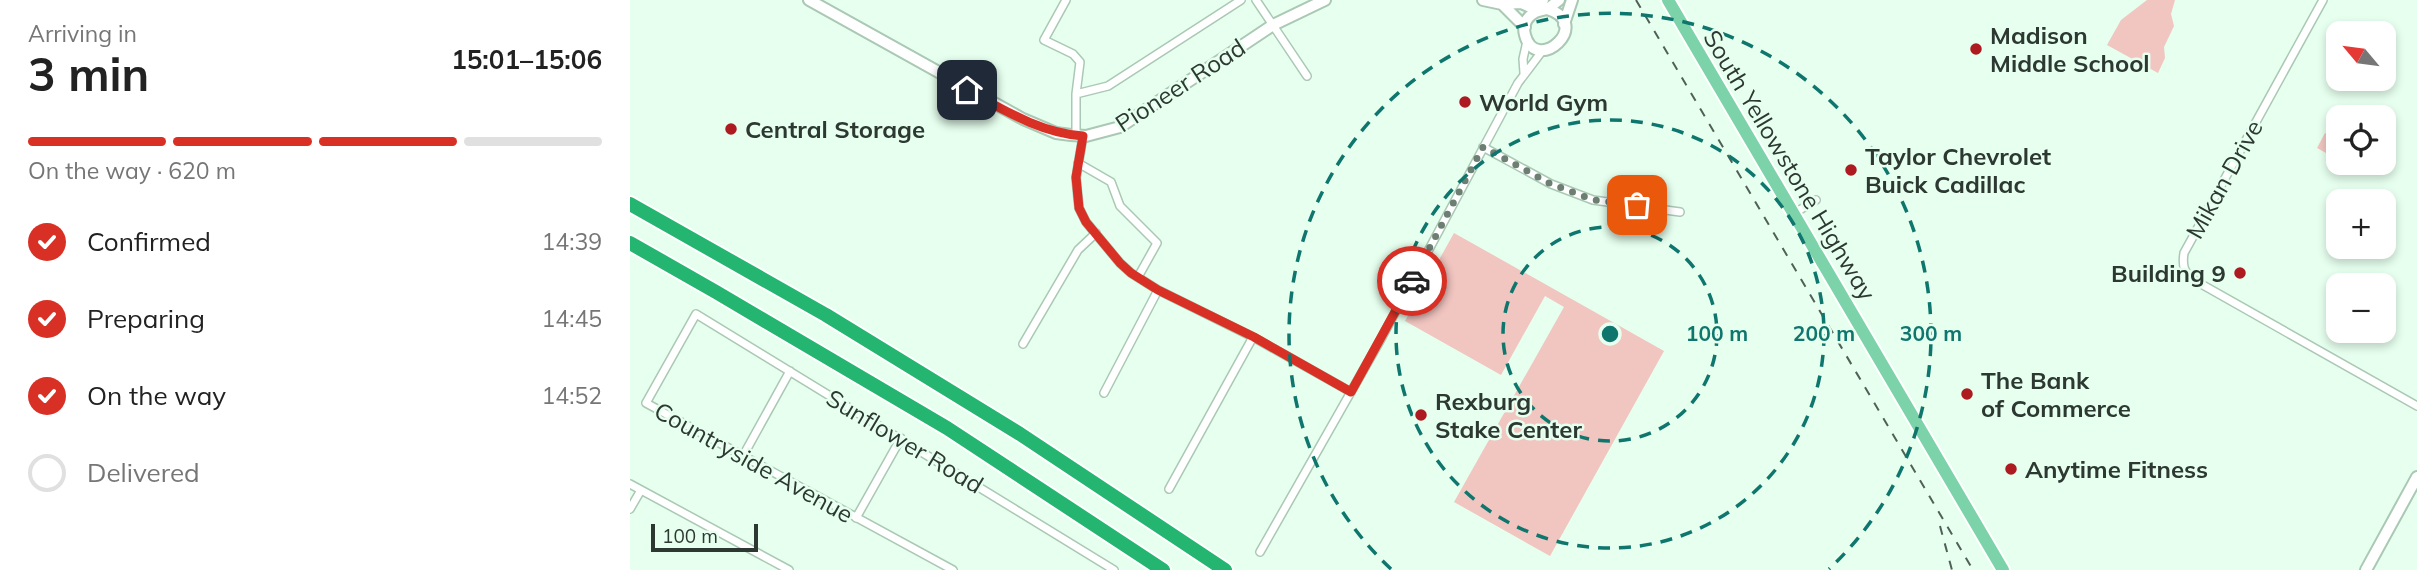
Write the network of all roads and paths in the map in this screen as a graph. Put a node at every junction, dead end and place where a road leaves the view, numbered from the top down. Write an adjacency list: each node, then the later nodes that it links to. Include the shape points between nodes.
1 (808, 0): 21 (street, Pioneer Road, via 997,107 1056,133)
2 (1066, 0): 20 (street, via 1044,40 1080,62)
3 (1241, 0): 20 (street, via 1108,86)
4 (1256, 0): 14 (street)
5 (1325, 0): 14 (street, Pioneer Road)
6 (1483, 0): 11 (street)
7 (1559, 0): 12 (street)
8 (1572, 0): 13 (street)
9 (1668, 0): 27 (main road, South Yellowstone Highway)
10 (2323, 0): 38 (street, Mikan Drive, via 2182,263 2194,280)
11 (1502, 4): 12 (street); 15 (street)
12 (1543, 7): 13 (street, via 1559,15); 15 (street, via 1529,16)
13 (1564, 24): 17 (street, via 1562,41)
14 (1273, 25): 19 (street); 21 (street, Pioneer Road, via 1120,127)
15 (1525, 27): 16 (street)
16 (1527, 41): 17 (street); 18 (street)
17 (1543, 50): 18 (street)
18 (1524, 73): 22 (street)
19 (1307, 76)
20 (1076, 94): 21 (street)
21 (1080, 136): 23 (street)
22 (1483, 147): 26 (street, via 1551,184 1594,200); 36 (street)
23 (1079, 163): 28 (street, via 1076,196 1086,222); 30 (street, via 1111,183 1120,206 1157,243)
24 (1816, 200): 27 (street)
25 (630, 204): 52 (highway, via 826,314 1020,434)
26 (1680, 212)
27 (1793, 215): 53 (main road, South Yellowstone Highway)
28 (1096, 233): 30 (street); 34 (street, via 1078,250)
29 (630, 243): 51 (highway, via 947,428)
30 (1138, 277): 31 (street)
31 (1158, 290): 33 (street); 37 (street)
32 (696, 314): 35 (street, Sunflower Road); 40 (street, Countryside Avenue, via 646,403)
33 (1254, 337): 36 (street); 43 (street)
34 (1023, 344)
35 (790, 370): 39 (street, Sunflower Road); 40 (street)
36 (1351, 392): 47 (street)
37 (1104, 393)
38 (2417, 406)
39 (901, 438): 46 (street); 50 (street, Sunflower Road)
40 (743, 456): 46 (street, Countryside Avenue)
41 (2417, 477): 54 (street)
42 (630, 484): 44 (street)
43 (1169, 489)
44 (641, 490): 45 (street); 48 (street)
45 (630, 509)
46 (856, 518): 49 (street, Countryside Avenue)
47 (1260, 552)
48 (789, 570)
49 (953, 570)
50 (1114, 570)
51 (1163, 570)
52 (1225, 570)
53 (2003, 570)
54 (2366, 570)

